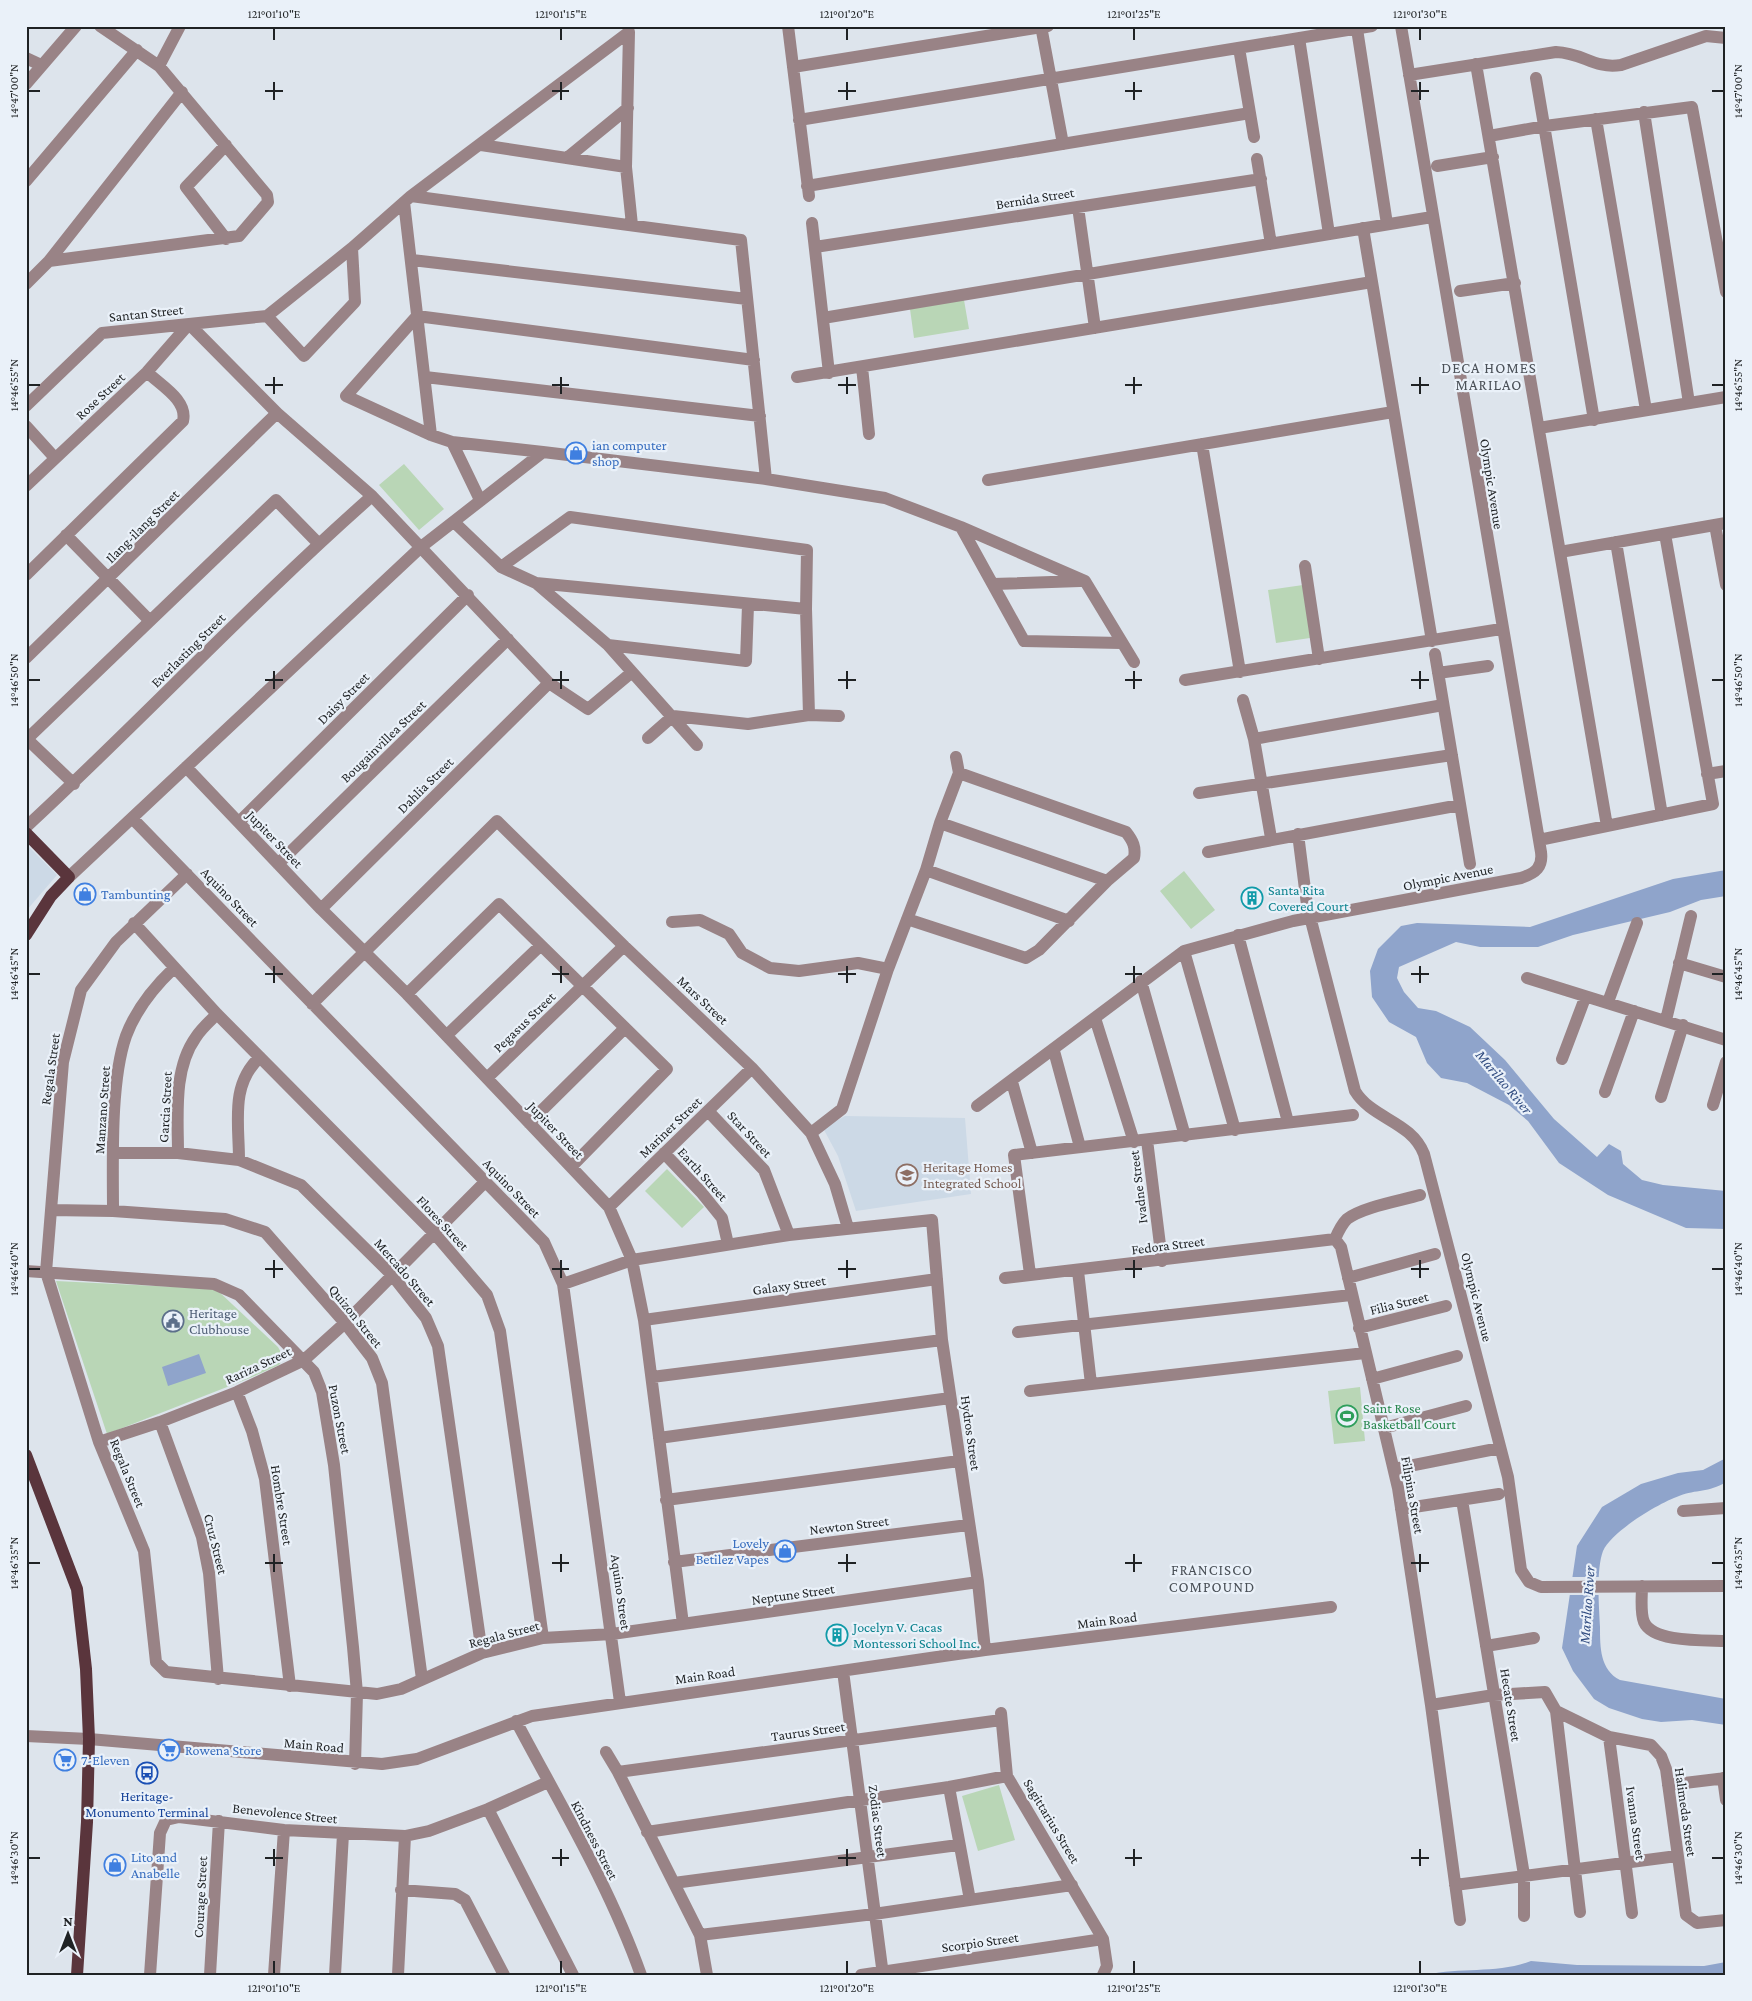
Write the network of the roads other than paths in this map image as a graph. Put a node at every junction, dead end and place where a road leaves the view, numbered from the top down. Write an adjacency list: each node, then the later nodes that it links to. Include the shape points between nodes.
1 (76, 26): 16 (street)
2 (180, 26): 17 (street)
3 (788, 26): 18 (street)
4 (1372, 26): 8 (street)
5 (1401, 26): 19 (street, Olympic Avenue)
6 (1043, 27): 18 (street); 21 (street)
7 (109, 28): 13 (street)
8 (1357, 28): 9 (street); 46 (street)
9 (1328, 30): 10 (street)
10 (1300, 38): 12 (street); 49 (street)
11 (1726, 38): 15 (street, via 1706,36 1622,66 1608,67 1572,53 1556,52)
12 (1239, 48): 21 (street); 25 (street)
13 (137, 50): 17 (street); 41 (street)
14 (26, 58): 16 (street)
15 (1476, 64): 19 (street); 30 (street)
16 (41, 65): 22 (street)
17 (159, 66): 23 (street)
18 (793, 67): 28 (street)
19 (1409, 75): 44 (street, Olympic Avenue)
20 (1536, 78): 29 (street)
21 (1050, 79): 28 (street); 33 (street)
22 (26, 84)
23 (182, 92): 34 (street); 55 (street)
24 (628, 108): 32 (street, via 629,32); 36 (street); 39 (street)
25 (1250, 112): 31 (street); 33 (street)
26 (1644, 112): 27 (street); 61 (street, via 1692,108); 75 (street)
27 (1596, 119): 29 (street); 77 (street)
28 (800, 120): 33 (street, via 808,191)
29 (1544, 126): 30 (street); 81 (street)
30 (1489, 136): 35 (street)
31 (1254, 137)
32 (481, 144): 36 (street); 42 (street)
33 (1063, 144)
34 (226, 145): 50 (street, via 186,187); 50 (street, via 267,194 268,202 239,236)
35 (1493, 157): 38 (street); 59 (street)
36 (567, 158): 39 (street)
37 (1257, 158): 40 (street)
38 (1437, 166)
39 (626, 167): 47 (street)
40 (1261, 179): 43 (street, Bernida Street); 51 (street)
41 (26, 181)
42 (408, 199): 47 (street); 53 (street); 54 (street)
43 (1078, 207): 52 (street, Bernida Street); 56 (street)
44 (1432, 217): 46 (street); 116 (street, Olympic Avenue)
45 (812, 223): 52 (street)
46 (1387, 224): 48 (street)
47 (632, 225): 62 (street, via 742,240)
48 (1363, 228): 49 (street); 58 (street)
49 (1329, 234): 51 (street)
50 (226, 239): 55 (street)
51 (1271, 244): 56 (street)
52 (815, 247): 65 (street)
53 (352, 248): 63 (street); 63 (street, via 355,302 304,356)
54 (412, 260): 62 (street); 64 (street)
55 (49, 261): 57 (street)
56 (1087, 274): 65 (street); 67 (street)
57 (27, 282)
58 (1372, 282): 67 (street); 78 (street)
59 (1515, 282): 60 (street); 83 (street)
60 (1460, 291)
61 (1726, 292)
62 (747, 299): 68 (street)
63 (267, 316): 66 (street, Santan Street)
64 (417, 316): 68 (street); 72 (street); 85 (street, via 346,396)
65 (823, 318): 71 (street)
66 (190, 324): 70 (street, Rose Street); 76 (street, Santan Street, via 102,333); 79 (street)
67 (1096, 328): 69 (street)
68 (754, 360): 80 (street)
69 (862, 367): 71 (street); 84 (street)
70 (147, 372): 89 (street, Rose Street); 99 (street, via 179,402 183,421)
71 (829, 373): 73 (street)
72 (425, 377): 80 (street); 85 (street)
73 (797, 377)
74 (1726, 397): 75 (street)
75 (1689, 402): 77 (street)
76 (26, 406)
77 (1646, 410): 81 (street)
78 (1393, 412): 87 (street); 118 (street)
79 (277, 413): 93 (street); 107 (street, Ilang-ilang Street)
80 (760, 416): 90 (street)
81 (1594, 420): 83 (street)
82 (26, 426): 89 (street)
83 (1539, 428): 103 (street)
84 (869, 434)
85 (432, 435): 86 (street)
86 (452, 442): 88 (street); 94 (street)
87 (1202, 444): 91 (street); 126 (street)
88 (544, 452): 90 (street); 94 (street)
89 (55, 458): 92 (street, Rose Street)
90 (766, 479): 97 (street, via 885,498)
91 (988, 480)
92 (26, 486)
93 (372, 496): 101 (street, Everlasting Street); 102 (street)
94 (480, 500): 95 (street)
95 (454, 522): 102 (street); 105 (street)
96 (1720, 524): 98 (street); 111 (street)
97 (961, 527): 108 (street); 110 (street)
98 (1664, 534): 100 (street); 144 (street)
99 (66, 535): 106 (street); 107 (street)
100 (1616, 542): 103 (street); 149 (street)
101 (318, 543): 115 (street, via 276,500); 145 (street, Everlasting Street)
102 (421, 547): 112 (street); 141 (street)
103 (1560, 552): 153 (street)
104 (1305, 566): 123 (street)
105 (501, 568): 109 (street); 114 (street, via 570,517 807,550)
106 (26, 575)
107 (108, 580): 115 (street); 122 (street, Ilang-ilang Street)
108 (1085, 581): 110 (street); 119 (street)
109 (536, 583): 113 (street); 120 (street)
110 (993, 584): 119 (street, via 1024,641)
111 (1726, 585)
112 (468, 595): 117 (street); 151 (street, Daisy Street)
113 (748, 605): 114 (street); 120 (street, via 746,661)
114 (806, 609): 133 (street)
115 (150, 621): 145 (street, via 27,739)
116 (1501, 629): 118 (street); 158 (street, Olympic Avenue)
117 (508, 639): 130 (street); 160 (street, Bougainvillea Street)
118 (1432, 641): 123 (street)
119 (1121, 643): 124 (street)
120 (608, 645): 127 (street)
121 (1435, 654): 128 (street)
122 (26, 658)
123 (1320, 659): 126 (street)
124 (1134, 662)
125 (1488, 666): 128 (street)
126 (1240, 672): 129 (street)
127 (631, 673): 130 (street, via 588,709); 134 (street)
128 (1438, 673): 132 (street)
129 (1184, 680)
130 (549, 682): 166 (street, Dahlia Street)
131 (1243, 700): 137 (street)
132 (1443, 705): 137 (street); 139 (street)
133 (809, 715): 134 (street, via 748,724); 135 (street)
134 (673, 716): 136 (street); 138 (street)
135 (839, 716)
136 (648, 738)
137 (1254, 739): 146 (street)
138 (697, 745)
139 (1452, 755): 146 (street); 148 (street)
140 (956, 757): 143 (street)
141 (186, 767): 150 (street); 151 (street, Jupiter Street)
142 (1726, 771): 144 (street)
143 (959, 773): 152 (street); 165 (street, via 1126,832 1136,849 1134,858)
144 (1708, 774): 149 (street, via 1713,804)
145 (74, 784): 154 (street, Everlasting Street)
146 (1261, 784): 147 (street); 157 (street)
147 (1199, 793)
148 (1460, 805): 156 (street); 161 (street)
149 (1662, 815): 153 (street)
150 (133, 819): 163 (street, Aquino Street); 164 (street)
151 (239, 822): 160 (street, Jupiter Street)
152 (940, 823): 162 (street); 165 (street)
153 (1607, 826): 158 (street)
154 (26, 827)
155 (26, 833): 164 (main road)
156 (1298, 834): 157 (street); 168 (street)
157 (1271, 838): 159 (street)
158 (1538, 840): 168 (street, Olympic Avenue, via 1541,864 1530,875)
159 (1208, 852)
160 (278, 864): 166 (street, Jupiter Street)
161 (1470, 864)
162 (926, 870): 169 (street); 170 (street)
163 (187, 874): 173 (street, Regala Street); 190 (street, Aquino Street)
164 (69, 877): 174 (main road)
165 (1107, 881): 170 (street)
166 (321, 909): 179 (street, Jupiter Street)
167 (1691, 916): 180 (street)
168 (1310, 917): 175 (street); 270 (street, Olympic Avenue, via 1355,1091 1368,1106 1408,1130 1424,1154)
169 (907, 919): 170 (street, via 1026,958); 182 (street)
170 (1069, 921)
171 (672, 922): 182 (street, via 700,920 729,934 742,953 770,968 799,971 858,963)
172 (1637, 922): 189 (street)
173 (134, 923): 181 (street, Flores Street); 229 (street, Regala Street, via 81,990 63,1062)
174 (26, 935)
175 (1238, 935): 178 (street); 212 (street)
176 (540, 946): 186 (street); 187 (street, via 499,904); 197 (street)
177 (624, 946): 179 (street, Mars Street, via 497,821); 186 (street, Pegasus Street); 203 (street, Mars Street)
178 (1184, 951): 185 (street); 214 (street)
179 (365, 953): 187 (street, Jupiter Street); 190 (street)
180 (1679, 963): 183 (street); 194 (street)
181 (174, 968): 192 (street, Flores Street); 220 (street, Manzano Street, via 144,1002 126,1036 118,1070)
182 (888, 969): 215 (street, via 842,1109)
183 (1726, 977)
184 (1527, 978): 188 (street)
185 (1142, 981): 193 (street); 216 (street)
186 (583, 987): 196 (street); 204 (street, Pegasus Street)
187 (407, 994): 197 (street, Jupiter Street)
188 (1585, 998): 189 (street); 201 (street)
189 (1608, 1002): 191 (street)
190 (312, 1004): 226 (street, Aquino Street)
191 (1634, 1010): 194 (street); 206 (street)
192 (216, 1014): 200 (street, Flores Street); 221 (street, Garcia Street, via 196,1037 184,1059 178,1091)
193 (1095, 1018): 199 (street); 218 (street)
194 (1666, 1020): 195 (street)
195 (1682, 1025): 198 (street); 207 (street)
196 (624, 1029): 213 (street); 225 (street, via 667,1070)
197 (446, 1035): 204 (street, Jupiter Street)
198 (1726, 1040)
199 (1054, 1051): 205 (street); 219 (street)
200 (260, 1057): 224 (street, via 239,1087); 232 (street, Flores Street)
201 (1562, 1060)
202 (1726, 1062): 208 (street)
203 (752, 1068): 210 (street, Mariner Street); 215 (street, Mars Street)
204 (487, 1078): 213 (street, Jupiter Street)
205 (1012, 1082): 209 (street); 223 (street)
206 (1605, 1092)
207 (1661, 1097)
208 (1713, 1105)
209 (978, 1106)
210 (708, 1111): 222 (street, Mariner Street); 233 (street, Star Street, via 764,1170)
211 (1354, 1115): 212 (street)
212 (1288, 1122): 214 (street)
213 (529, 1123): 225 (street, Jupiter Street)
214 (1235, 1130): 216 (street)
215 (811, 1133): 231 (street, Mars Street, via 834,1184)
216 (1184, 1136): 217 (street)
217 (1147, 1140): 218 (street); 238 (street, Ivadne Street)
218 (1134, 1142): 219 (street)
219 (1080, 1147): 223 (street)
220 (113, 1152): 221 (street, Mercado Street); 230 (street, Manzano Street)
221 (178, 1153): 224 (street, Mercado Street)
222 (664, 1153): 228 (street, Mariner Street); 235 (street, Earth Street, via 722,1218)
223 (1032, 1153): 242 (street, via 1014,1155)
224 (239, 1160): 243 (street, Mercado Street, via 301,1185)
225 (571, 1167): 228 (street, Jupiter Street)
226 (485, 1182): 232 (street, Rariza Street); 247 (street, Aquino Street, via 544,1242)
227 (1420, 1195): 234 (street, via 1348,1218)
228 (610, 1208): 237 (street, Jupiter Street)
229 (52, 1210): 230 (street, Quizon Street); 241 (street, Regala Street)
230 (113, 1211): 251 (street, Quizon Street, via 225,1219 265,1232)
231 (848, 1228): 233 (street); 246 (street, Hydros Street, via 932,1220)
232 (435, 1234): 243 (street, Rariza Street); 288 (street, Flores Street, via 487,1296 500,1332)
233 (789, 1235): 235 (street)
234 (1334, 1240): 238 (street, Fedora Street); 245 (street, Filipina Street, via 1341,1247)
235 (728, 1244): 237 (street)
236 (1435, 1254): 245 (street)
237 (632, 1260): 247 (street); 250 (street, Jupiter Street)
238 (1162, 1261): 240 (street, Fedora Street)
239 (26, 1271): 241 (street, Puzon Street)
240 (1078, 1271): 242 (street, Fedora Street); 252 (street)
241 (46, 1272): 258 (street, Puzon Street, via 214,1284 239,1296); 269 (street, Regala Street)
242 (1030, 1274): 244 (street, Fedora Street)
243 (392, 1275): 251 (street, Rariza Street); 293 (street, Mercado Street, via 426,1318 438,1346)
244 (1005, 1278)
245 (1348, 1278): 248 (street, Filipina Street)
246 (937, 1279): 250 (street, Galaxy Street); 255 (street, Hydros Street)
247 (563, 1284): 287 (street, Aquino Street)
248 (1351, 1295): 252 (street); 253 (street, Filipina Street)
249 (1446, 1306): 253 (street, Filia Street)
250 (644, 1320): 259 (street, Jupiter Street)
251 (345, 1323): 258 (street, Rariza Street); 296 (street, Quizon Street, via 372,1358 382,1383)
252 (1085, 1324): 254 (street); 261 (street)
253 (1359, 1328): 256 (street, Filipina Street)
254 (1018, 1332)
255 (942, 1340): 259 (street); 264 (street, Hydros Street)
256 (1365, 1353): 260 (street, Filipina Street); 261 (street)
257 (1458, 1356): 260 (street)
258 (304, 1360): 263 (street, Rariza Street); 298 (street, Puzon Street, via 314,1372 322,1392 328,1429)
259 (652, 1377): 268 (street, Jupiter Street)
260 (1372, 1378): 267 (street, Filipina Street)
261 (1091, 1384): 262 (street)
262 (1030, 1391)
263 (237, 1392): 266 (street, Rariza Street); 297 (street, Hombre Street, via 265,1479)
264 (950, 1398): 268 (street); 272 (street, Hydros Street)
265 (1466, 1406): 267 (street)
266 (160, 1422): 269 (street, Rariza Street); 295 (street, Cruz Street, via 202,1537 210,1573)
267 (1384, 1428): 273 (street, Filipina Street)
268 (659, 1438): 275 (street, Jupiter Street)
269 (98, 1442): 295 (street, Regala Street, via 144,1551 156,1662 166,1672)
270 (1500, 1448): 273 (street); 283 (street, Olympic Avenue, via 1513,1503 1521,1570 1529,1582 1541,1586)
271 (26, 1455): 307 (main road, via 77,1589 86,1669)
272 (959, 1461): 275 (street); 280 (street, Hydros Street)
273 (1394, 1470): 278 (street, Filipina Street)
274 (1498, 1494): 276 (street)
275 (666, 1500): 281 (street, Jupiter Street)
276 (1462, 1500): 278 (street); 291 (street, Hecate Street)
277 (1726, 1508): 279 (street)
278 (1401, 1509): 301 (street, Filipina Street)
279 (1683, 1511)
280 (968, 1525): 281 (street, Newton Street); 282 (street, Hydros Street)
281 (674, 1562): 286 (street, Jupiter Street)
282 (978, 1582): 286 (street, Neptune Street); 292 (street, Hydros Street)
283 (1642, 1586): 284 (street, Olympic Avenue); 290 (street, via 1643,1620 1648,1628 1670,1637)
284 (1726, 1586)
285 (1331, 1607): 292 (street, Main Road)
286 (683, 1624): 287 (street, Neptune Street)
287 (612, 1634): 288 (street, Regala Street); 300 (street, Aquino Street)
288 (543, 1638): 293 (street, Regala Street)
289 (1534, 1638): 291 (street)
290 (1726, 1641)
291 (1486, 1646): 299 (street, Hecate Street)
292 (985, 1650): 294 (street, Main Road)
293 (482, 1653): 296 (street, Regala Street)
294 (843, 1671): 300 (street, Main Road); 308 (street, Zodiac Street)
295 (218, 1678): 297 (street, Regala Street)
296 (422, 1679): 298 (street, Regala Street, via 401,1689 377,1694)
297 (290, 1686): 298 (street, Regala Street)
298 (357, 1693): 310 (street, Puzon Street)
299 (1494, 1696): 301 (street, Halimeda Street); 302 (street, Halimeda Street, via 1545,1692); 330 (street, Hecate Street)
300 (620, 1702): 304 (street, Main Road)
301 (1431, 1706): 333 (street, Filipina Street)
302 (1556, 1710): 306 (street, Halimeda Street); 329 (street)
303 (1001, 1716): 308 (street, Taurus Street); 312 (street, Sagittarius Street)
304 (516, 1721): 310 (street, Main Road, via 417,1759); 314 (street, Kindness Street)
305 (26, 1736): 307 (street, Main Road)
306 (1609, 1737): 315 (street, Halimeda Street, via 1651,1745 1661,1756); 328 (street, Ivanna Street)
307 (89, 1739): 310 (street, Main Road); 345 (main road)
308 (851, 1740): 311 (street, Taurus Street); 317 (street, Zodiac Street)
309 (606, 1752): 311 (street)
310 (355, 1764)
311 (618, 1772): 322 (street)
312 (1007, 1776): 316 (street); 332 (street, Sagittarius Street)
313 (1724, 1778): 315 (street); 318 (street)
314 (548, 1782): 319 (street, Benevolence Street); 353 (street, Kindness Street, via 629,1942)
315 (1668, 1785): 326 (street, Halimeda Street)
316 (949, 1787): 317 (street); 325 (street)
317 (860, 1799): 322 (street); 327 (street, Zodiac Street)
318 (1726, 1800)
319 (488, 1809): 324 (street, Benevolence Street, via 429,1831); 352 (street)
320 (219, 1821): 321 (street, Benevolence Street); 346 (street, Benevolence Street, via 179,1816 166,1820 160,1833); 347 (street, Courage Street)
321 (284, 1830): 323 (street, Benevolence Street); 348 (street)
322 (647, 1832): 331 (street)
323 (343, 1834): 324 (street, Benevolence Street); 349 (street)
324 (405, 1836): 334 (street)
325 (958, 1845): 327 (street); 335 (street)
326 (1677, 1856): 328 (street); 341 (street, Halimeda Street, via 1686,1915 1697,1922)
327 (867, 1858): 331 (street); 338 (street, Zodiac Street)
328 (1627, 1862): 329 (street); 337 (street, Ivanna Street)
329 (1573, 1869): 330 (street); 336 (street)
330 (1524, 1876): 333 (street); 339 (street, Hecate Street)
331 (674, 1883): 342 (street)
332 (1072, 1885): 335 (street); 343 (street, Sagittarius Street)
333 (1455, 1885): 340 (street, Filipina Street)
334 (401, 1890): 350 (street); 351 (street, via 455,1894 465,1900)
335 (970, 1900): 338 (street)
336 (1580, 1912)
337 (1632, 1913)
338 (874, 1914): 342 (street); 344 (street, Zodiac Street)
339 (1524, 1916)
340 (1460, 1920)
341 (1726, 1920)
342 (700, 1935): 354 (street)
343 (1104, 1939): 344 (street, Scorpio Street); 356 (street, via 1107,1966)
344 (883, 1973): 355 (street, Scorpio Street)
345 (77, 1975)
346 (150, 1975)
347 (210, 1975)
348 (274, 1975)
349 (335, 1975)
350 (398, 1975)
351 (504, 1975)
352 (573, 1975)
353 (641, 1975)
354 (707, 1975)
355 (860, 1975)
356 (1103, 1975)

